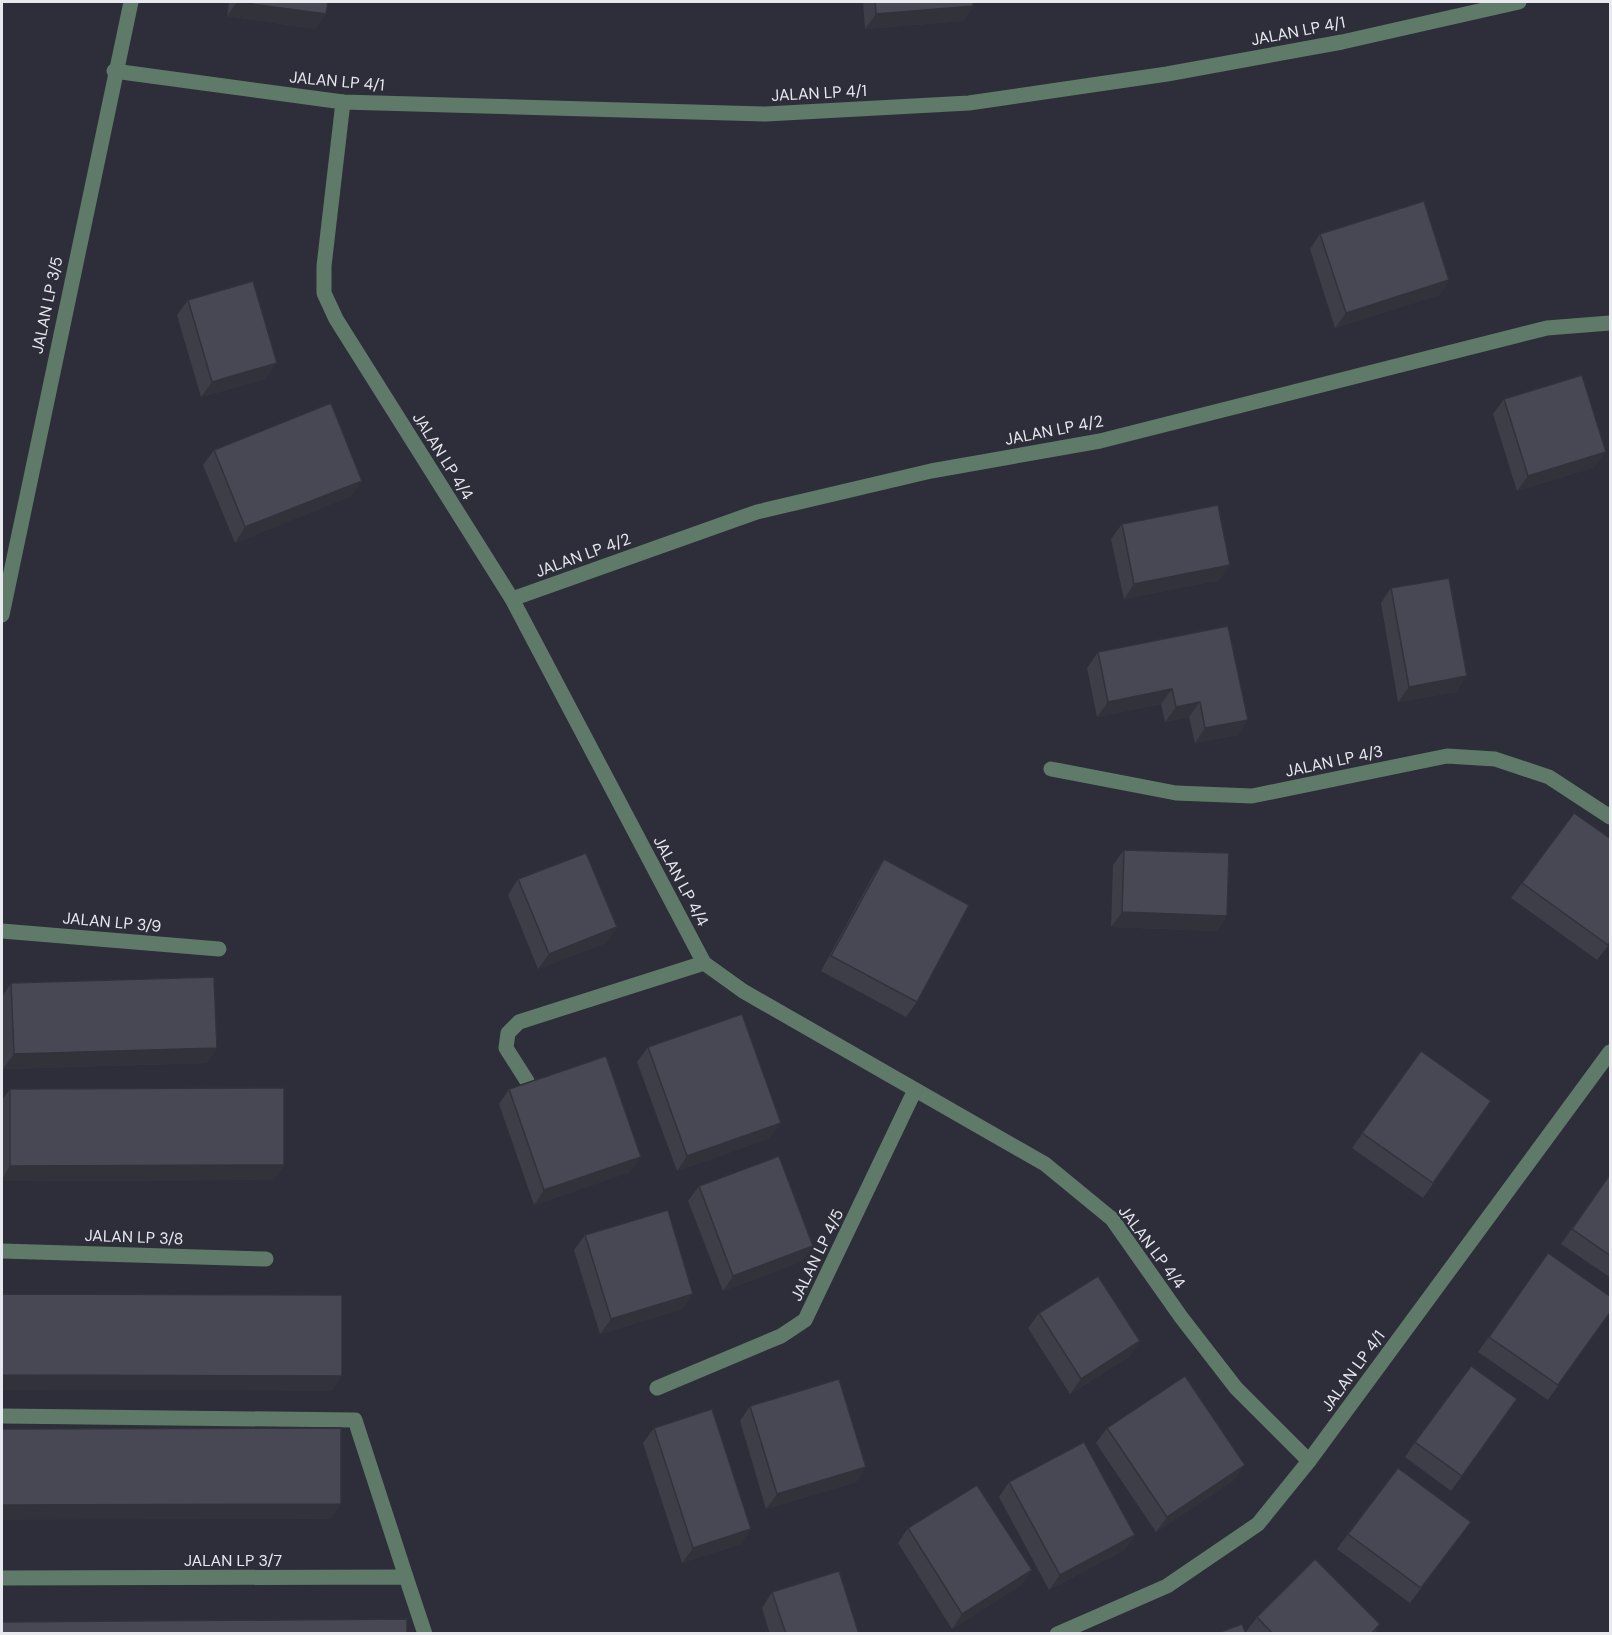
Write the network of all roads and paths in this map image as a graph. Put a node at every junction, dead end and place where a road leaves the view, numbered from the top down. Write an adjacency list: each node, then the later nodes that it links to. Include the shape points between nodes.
1 (131, 2): 3 (street, JALAN LP 3/5)
2 (1519, 2): 4 (street, JALAN LP 4/1, via 1342,42 969,103 766,114)
3 (114, 71): 4 (street, JALAN LP 4/1); 7 (street, JALAN LP 3/5)
4 (343, 102): 6 (street, JALAN LP 4/4, via 324,293 336,319)
5 (1611, 323): 6 (street, JALAN LP 4/2, via 1547,328 1100,441 931,471 758,512)
6 (512, 599): 12 (street, JALAN LP 4/4)
7 (2, 615)
8 (1051, 769): 9 (street, JALAN LP 4/3, via 1176,793 1252,796 1447,756 1495,759 1549,777)
9 (1611, 818)
10 (2, 931): 11 (street, JALAN LP 3/9)
11 (219, 949)
12 (704, 963): 14 (street, via 519,1022 508,1034 506,1048); 15 (street, JALAN LP 4/4, via 743,991)
13 (1611, 1052): 20 (street, JALAN LP 4/1)
14 (528, 1082)
15 (915, 1090): 18 (street, JALAN LP 4/5, via 805,1320 781,1336); 20 (street, JALAN LP 4/4, via 1045,1164 1112,1219 1236,1388)
16 (2, 1251): 17 (street, JALAN LP 3/8)
17 (266, 1259)
18 (657, 1388)
19 (2, 1416): 21 (street, via 355,1419)
20 (1309, 1461): 24 (street, JALAN LP 4/1, via 1258,1524 1167,1586)
21 (406, 1577): 22 (street, JALAN LP 3/7); 23 (street)
22 (2, 1578)
23 (425, 1634)
24 (1057, 1634)

